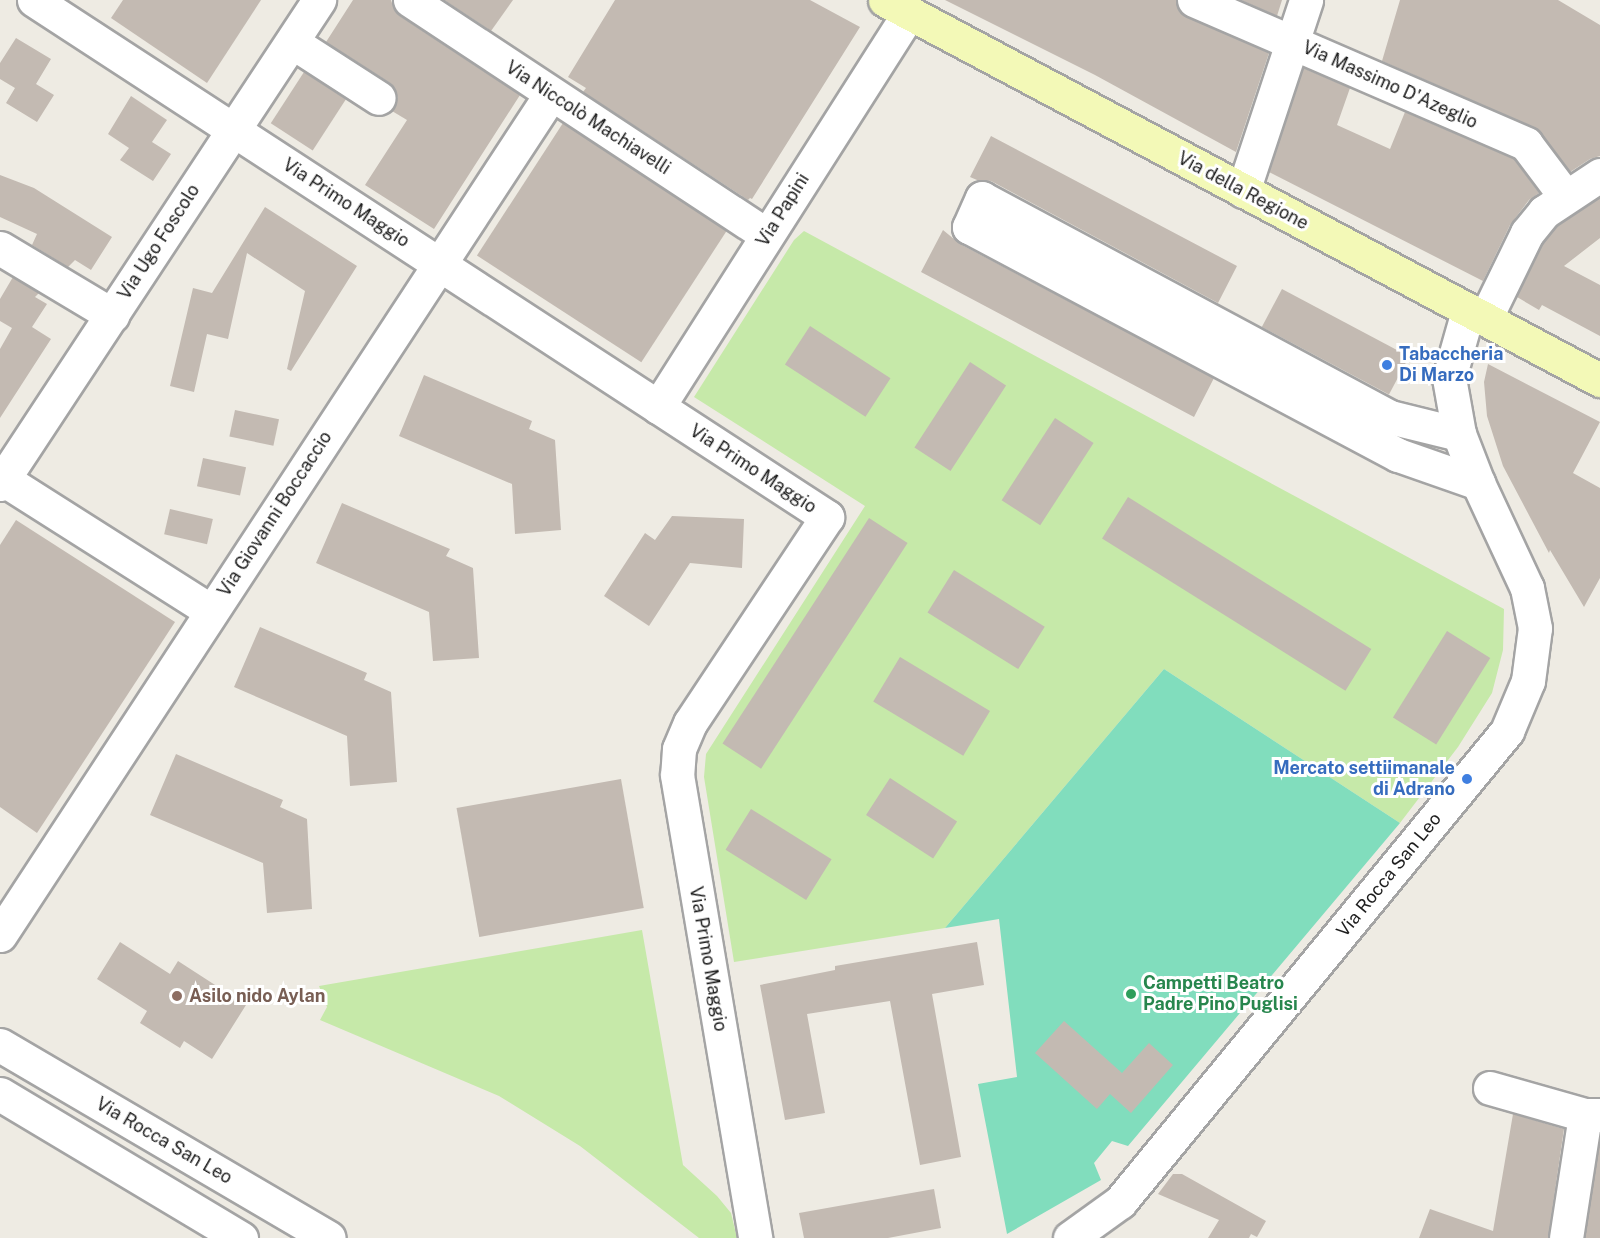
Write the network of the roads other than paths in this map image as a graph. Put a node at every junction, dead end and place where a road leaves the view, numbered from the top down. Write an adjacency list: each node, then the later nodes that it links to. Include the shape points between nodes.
1 (34, 0): 11 (street, Via Primo Maggio)
2 (319, 0): 7 (street, Via Ugo Foscolo)
3 (410, 0): 9 (street, Via Niccolò Machiavelli)
4 (1194, 0): 8 (street, Via Massimo D'Azeglio)
5 (1305, 0): 8 (street)
6 (897, 6): 13 (main road, Via della Regione); 15 (street, Via Papini)
7 (292, 42): 10 (street); 11 (street, Via Ugo Foscolo)
8 (1292, 42): 13 (street); 14 (street, Via Massimo D'Azeglio, via 1526,144)
9 (550, 93): 15 (street, Via Niccolò Machiavelli); 17 (street, Via Giovanni Boccaccio)
10 (379, 98)
11 (233, 130): 17 (street, Via Primo Maggio); 18 (street, Via Ugo Foscolo)
12 (1600, 175): 14 (street, Via Rocca San Leo)
13 (1243, 191): 19 (main road, Via della Regione)
14 (1565, 196): 19 (street, Via Rocca San Leo, via 1544,212 1527,233)
15 (767, 235): 21 (street, Via Papini)
16 (0, 248): 18 (street)
17 (440, 263): 21 (street, Via Primo Maggio); 25 (street, Via Giovanni Boccaccio)
18 (112, 315): 23 (street, Via Ugo Foscolo)
19 (1476, 315): 20 (main road, Via della Regione); 22 (street, Via Rocca San Leo, via 1449,378)
20 (1600, 380)
21 (658, 407): 33 (street, Via Primo Maggio, via 827,517 690,723 679,748 677,775)
22 (1460, 434): 24 (street, Via Rocca San Leo); 24 (street, via 1390,417 982,198 969,227 1398,455)
23 (2, 482): 25 (street)
24 (1478, 483): 34 (street, Via Rocca San Leo, via 1527,588 1535,628 1528,681 1507,731 1120,1202)
25 (211, 611): 26 (street, Via Giovanni Boccaccio)
26 (0, 935)
27 (0, 1045): 32 (street, Via Rocca San Leo)
28 (1490, 1088): 30 (street)
29 (0, 1094): 31 (street)
30 (1593, 1115): 35 (street)
31 (241, 1238)
32 (329, 1238)
33 (755, 1238)
34 (1070, 1238)
35 (1566, 1238)

